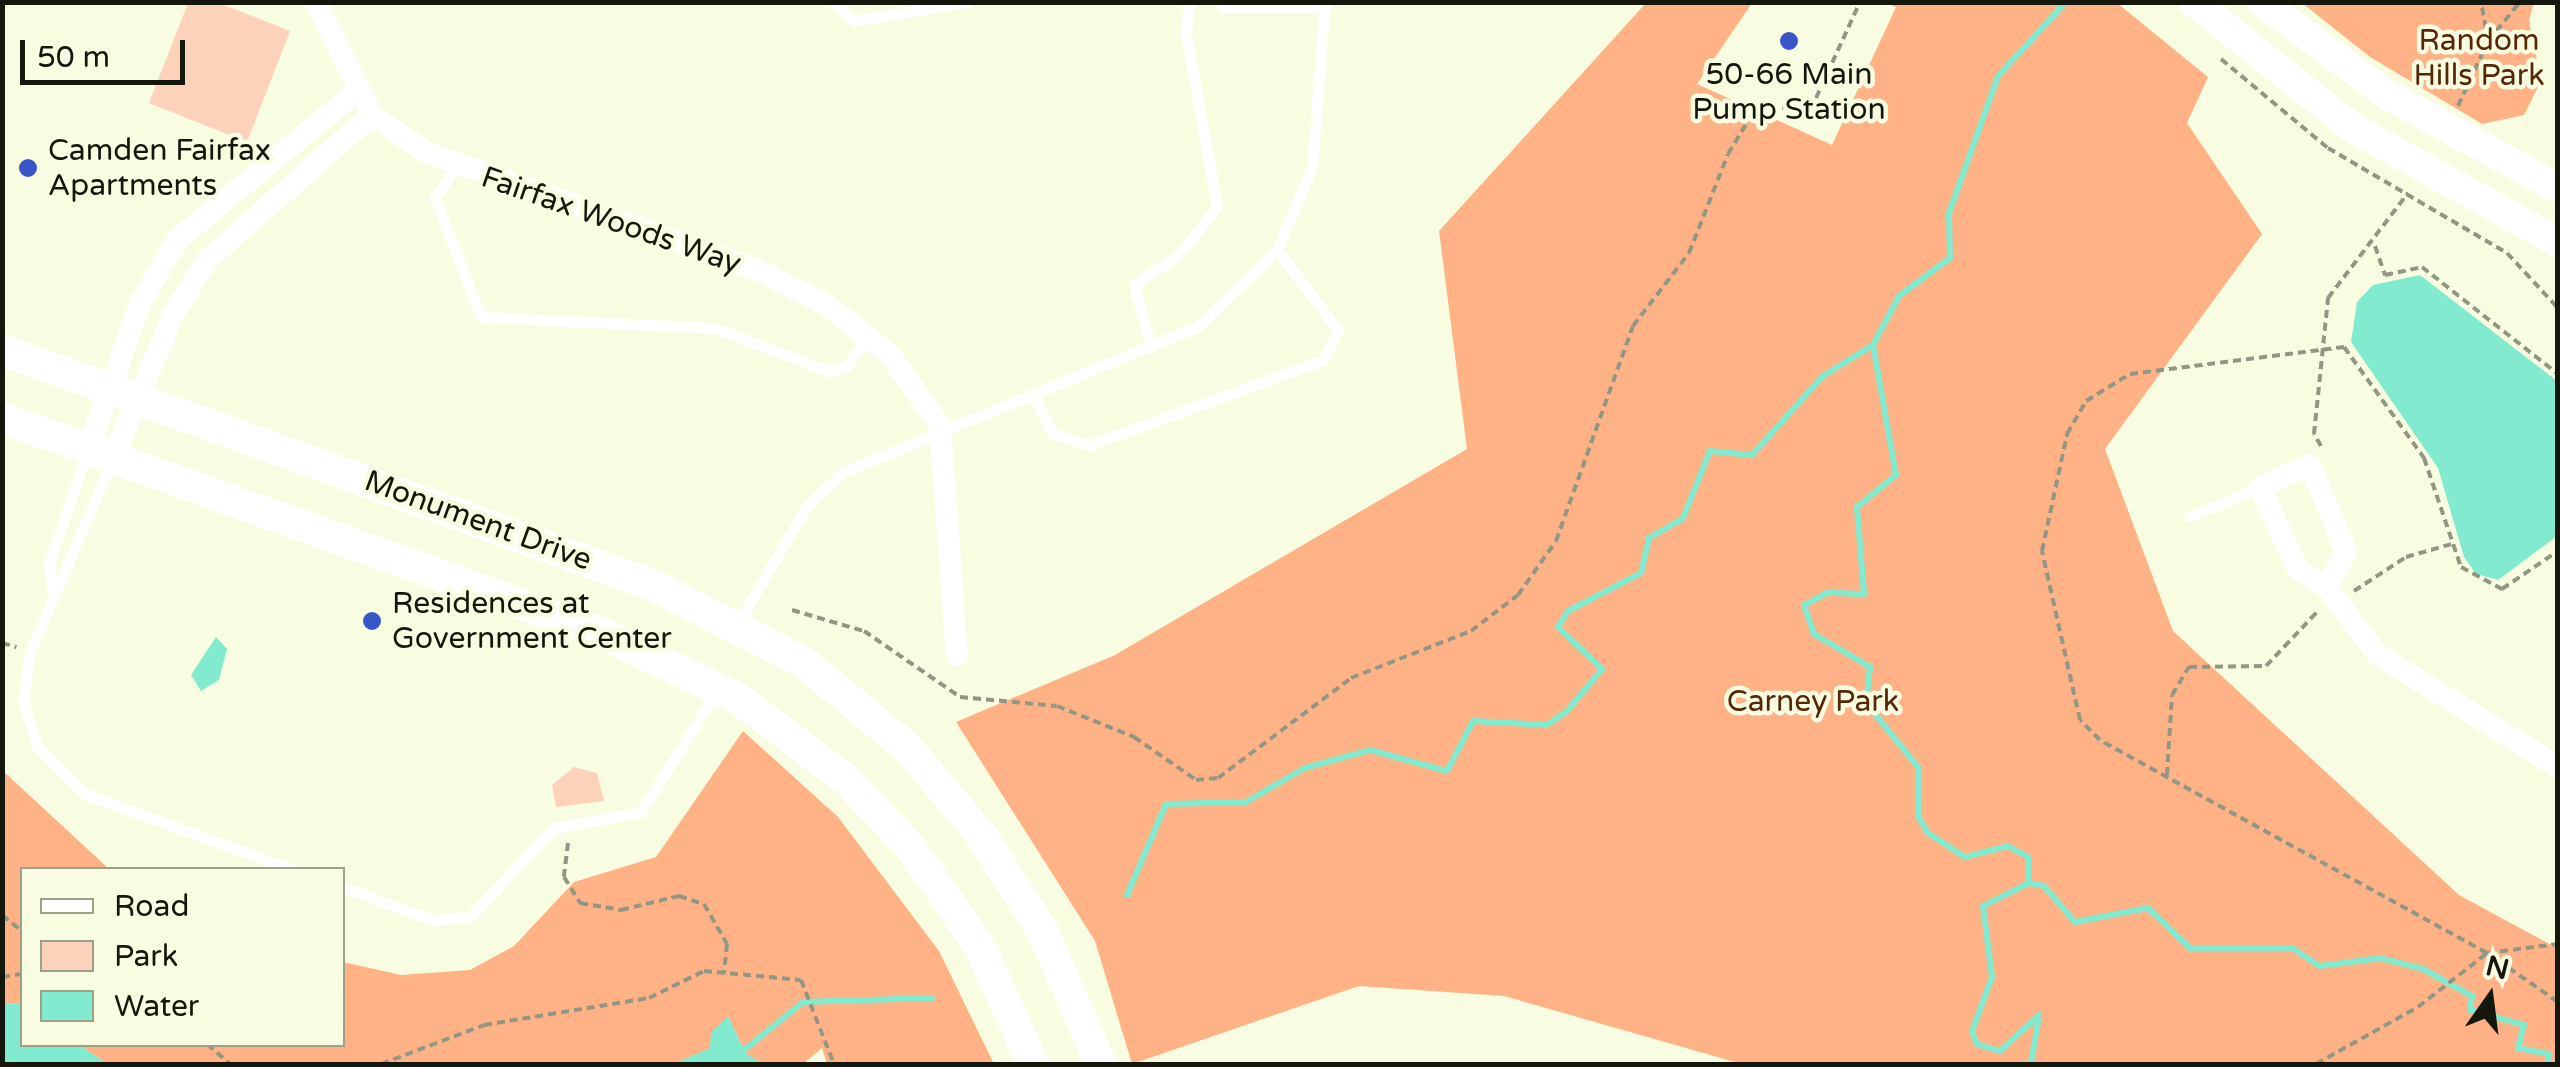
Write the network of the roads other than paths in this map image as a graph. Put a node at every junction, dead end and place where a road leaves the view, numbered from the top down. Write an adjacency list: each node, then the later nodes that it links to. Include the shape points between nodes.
1 (316, 2): 9 (street, Fairfax Woods Way)
2 (833, 2): 3 (lane, via 854,20)
3 (967, 2)
4 (1189, 2): 16 (lane, via 1186,33 1217,206 1180,255 1134,284)
5 (1226, 2): 6 (street)
6 (1324, 2): 14 (lane, via 1312,168)
7 (2194, 2): 13 (street, via 2353,128)
8 (2262, 2): 12 (street, via 2386,94)
9 (356, 92): 10 (street, Fairfax Woods Way); 18 (street, via 177,240 150,281)
10 (372, 115): 11 (street, Fairfax Woods Way); 20 (street, via 208,259 174,312)
11 (456, 168): 15 (street, Fairfax Woods Way, via 742,264); 15 (lane, via 435,198 481,317 715,328 831,372)
12 (2558, 188)
13 (2558, 242)
14 (1277, 250): 16 (lane, via 1197,327); 19 (lane, via 1338,330 1323,360 1090,445 1053,434)
15 (867, 336): 22 (street, Fairfax Woods Way)
16 (1152, 348): 19 (lane)
17 (2, 350): 18 (main road, Monument Drive)
18 (109, 388): 20 (main road, Monument Drive); 23 (street)
19 (1033, 394): 22 (lane)
20 (143, 399): 23 (street); 28 (main road, Monument Drive)
21 (2, 418): 23 (main road)
22 (940, 425): 28 (lane, via 843,472 806,507); 29 (street)
23 (101, 453): 26 (lane, via 72,568); 26 (lane, via 49,563); 30 (main road, via 601,633)
24 (2260, 487): 25 (lane); 27 (street, via 2297,568); 27 (street, via 2310,465 2346,551)
25 (2188, 517)
26 (52, 589): 32 (lane, via 23,701 51,767 86,794)
27 (2334, 597): 31 (street, via 2378,655)
28 (738, 623): 35 (main road, Monument Drive, via 850,697 942,785 1042,930)
29 (957, 655)
30 (719, 687): 33 (lane, via 641,812 564,822 470,917 433,920); 34 (main road, via 812,750 912,848 980,947)
31 (2558, 767)
32 (286, 867)
33 (345, 888)
34 (1033, 1064)
35 (1101, 1064)

